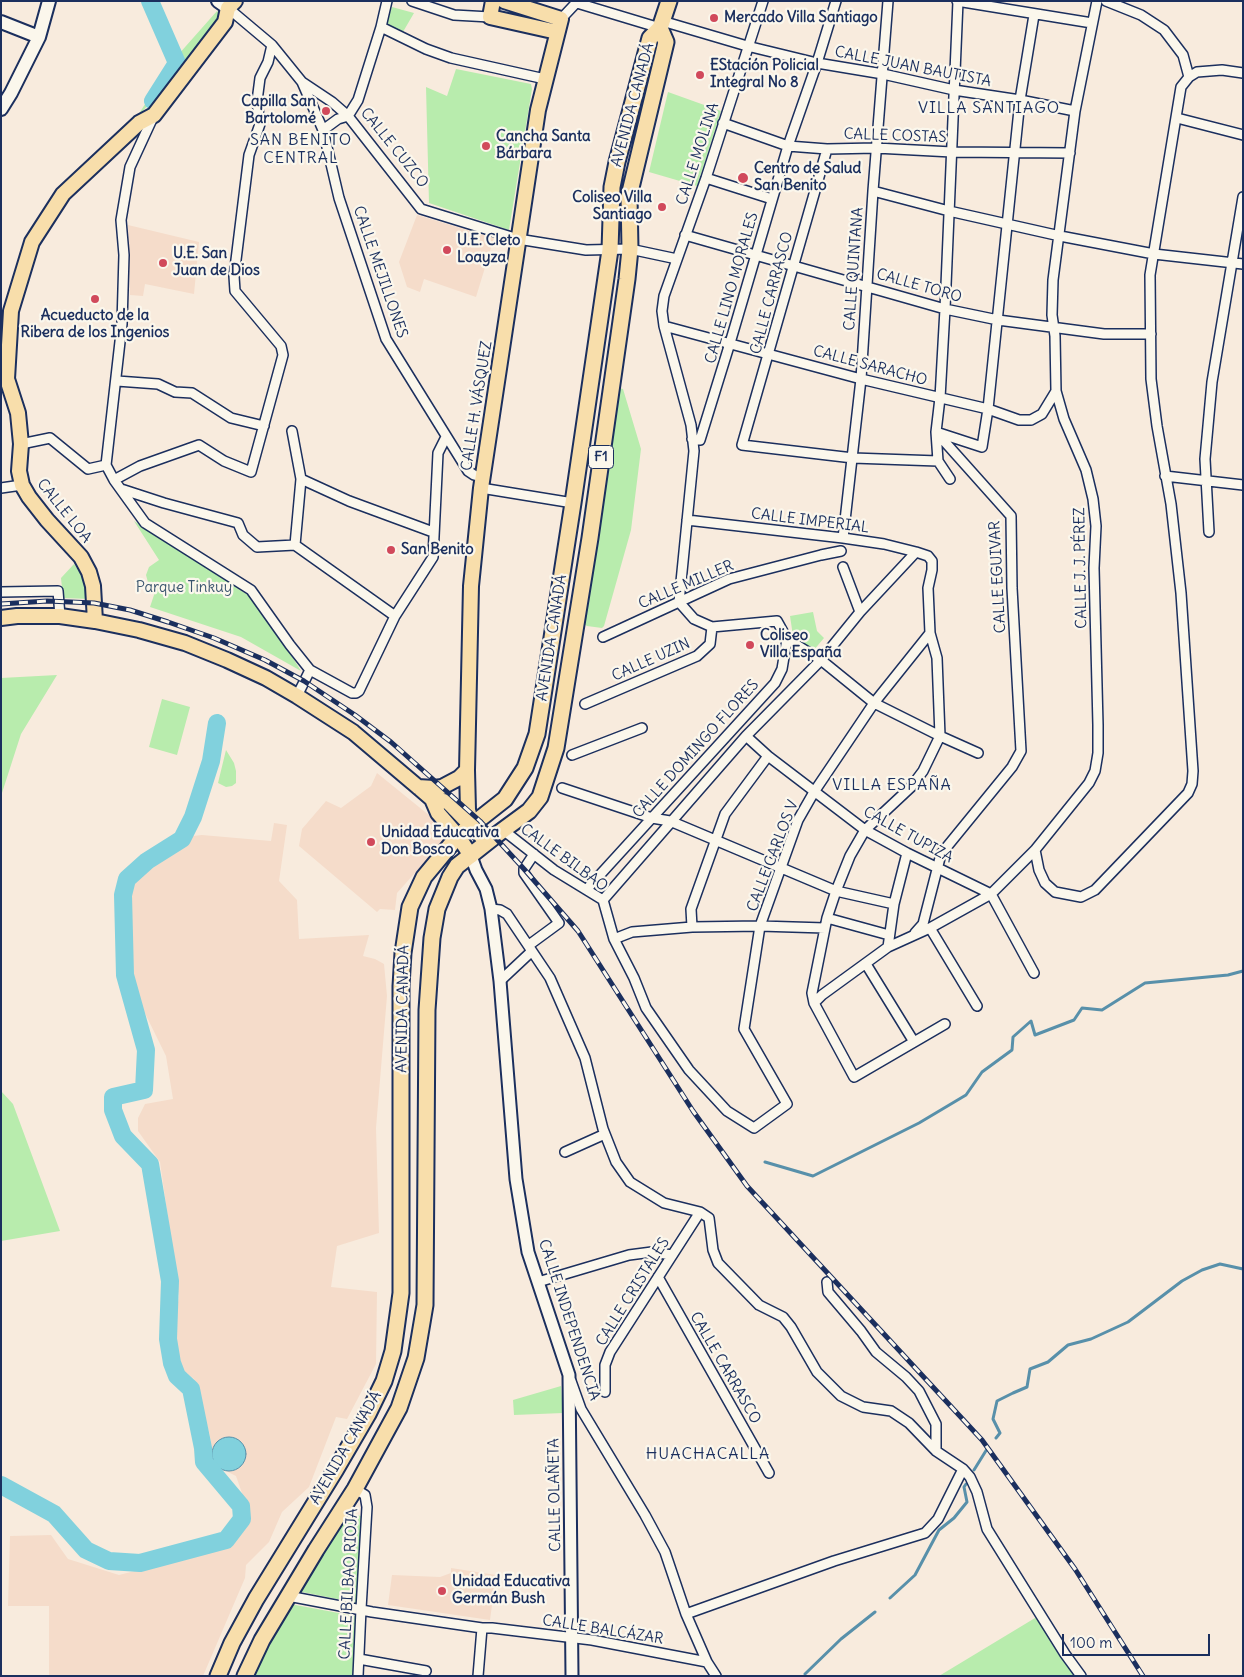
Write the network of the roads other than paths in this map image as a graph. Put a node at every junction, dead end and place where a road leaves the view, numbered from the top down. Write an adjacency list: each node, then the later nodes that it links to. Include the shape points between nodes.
1 (49, 1): 22 (main road)
2 (388, 1): 21 (street)
3 (412, 1): 16 (street, via 454,15)
4 (493, 1): 16 (main road)
5 (504, 1): 20 (main road)
6 (669, 1): 19 (highway, AVENIDA CANADÁ / F1)
7 (763, 1): 24 (street, CALLE MOLINA)
8 (836, 1): 25 (street, CALLE LINO MORALES)
9 (888, 1): 27 (street, CALLE QUINTANA)
10 (958, 1): 15 (street); 31 (street)
11 (1097, 1): 18 (street, CALLE J. J. PÉREZ)
12 (1106, 1): 28 (street, via 1141,15 1164,30 1183,55)
13 (577, 2): 19 (street, CALLE JUAN BAUTISTA); 20 (street)
14 (227, 3): 23 (street, CALLE CUZCO); 35 (main road, via 225,22)
15 (1034, 15): 18 (street); 32 (street)
16 (490, 17): 20 (main road)
17 (1, 22): 22 (main road)
18 (1092, 23): 34 (street, CALLE J. J. PÉREZ)
19 (661, 25): 24 (street, CALLE JUAN BAUTISTA); 58 (highway, AVENIDA CANADÁ / F1, via 666,42 629,196); 59 (highway, AVENIDA CANADÁ / F1, via 650,38 616,162)
20 (559, 26): 29 (main road, CALLE H. VÁSQUEZ)
21 (381, 27): 29 (street, via 426,50 451,58); 36 (street, via 358,100)
22 (39, 37): 33 (main road, via 12,93)
23 (272, 45): 30 (street, CALLE CUZCO); 79 (street, via 260,78 257,101 260,124 248,156 234,276 235,291 281,346 283,356)
24 (748, 46): 25 (street, CALLE JUAN BAUTISTA); 38 (street, CALLE MOLINA)
25 (817, 63): 27 (street, CALLE JUAN BAUTISTA); 41 (street, CALLE LINO MORALES)
26 (1243, 73): 28 (street, via 1208,70)
27 (883, 74): 31 (street, CALLE JUAN BAUTISTA); 42 (street, CALLE QUINTANA)
28 (1189, 77): 37 (street, via 1181,87)
29 (545, 79): 56 (main road, CALLE H. VÁSQUEZ)
30 (302, 82): 36 (street, CALLE CUZCO); 39 (street, CALLE MEJILLONES)
31 (954, 90): 32 (street, CALLE JUAN BAUTISTA); 44 (street)
32 (1020, 100): 34 (street, CALLE JUAN BAUTISTA); 45 (street)
33 (1, 108)
34 (1076, 111): 46 (street, CALLE J. J. PÉREZ)
35 (154, 115): 75 (street, via 130,167 122,220 124,297); 84 (main road, CALLE LOA, via 139,123 63,194 32,242 11,311 8,379 18,413)
36 (348, 116): 39 (street); 56 (street, CALLE CUZCO, via 421,209)
37 (1177, 118): 40 (street); 60 (street)
38 (723, 123): 41 (street, CALLE COSTAS); 47 (street, CALLE MOLINA)
39 (323, 130): 82 (street, CALLE MEJILLONES, via 339,198 386,339)
40 (1243, 135)
41 (788, 146): 43 (street, CALLE COSTAS); 50 (street, CALLE LINO MORALES)
42 (876, 148): 43 (street, CALLE COSTAS); 44 (street, CALLE COSTAS); 48 (street, CALLE QUINTANA)
43 (827, 149): 65 (street, CALLE CARRASCO)
44 (952, 152): 45 (street, CALLE COSTAS); 51 (street)
45 (1014, 153): 46 (street, CALLE COSTAS); 52 (street)
46 (1070, 153): 55 (street, CALLE J. J. PÉREZ)
47 (706, 178): 50 (street); 54 (street, CALLE MOLINA)
48 (872, 191): 51 (street); 66 (street, CALLE QUINTANA)
49 (1243, 198): 53 (street)
50 (772, 199): 61 (street, CALLE LINO MORALES)
51 (949, 211): 52 (street); 67 (street)
52 (1007, 223): 55 (street); 68 (street)
53 (1236, 232): 57 (street); 63 (street)
54 (685, 235): 61 (street, CALLE TORO); 62 (street, CALLE MOLINA)
55 (1060, 236): 60 (street); 70 (street, CALLE J. J. PÉREZ, via 1053,280)
56 (518, 239): 59 (street, CALLE CUZCO, via 586,250); 93 (main road, CALLE H. VÁSQUEZ)
57 (1243, 242)
58 (630, 249): 59 (street); 62 (street); 135 (highway, AVENIDA CANADÁ / F1, via 590,538 556,748 540,797)
59 (610, 250): 98 (highway, AVENIDA CANADÁ / F1)
60 (1154, 254): 63 (street); 71 (street, via 1150,275)
61 (755, 255): 65 (street, CALLE TORO); 72 (street, CALLE LINO MORALES)
62 (677, 259): 69 (street, via 664,296)
63 (1231, 263): 64 (street); 92 (street, via 1212,382 1205,459)
64 (1243, 264)
65 (793, 266): 66 (street, CALLE TORO); 73 (street, CALLE CARRASCO)
66 (866, 285): 67 (street, CALLE TORO); 74 (street, CALLE QUINTANA)
67 (945, 309): 68 (street, CALLE TORO); 77 (street)
68 (998, 320): 70 (street, CALLE TORO); 78 (street)
69 (664, 326): 72 (street, CALLE SARACHO); 83 (street)
70 (1053, 327): 71 (street, CALLE TORO, via 1104,334); 76 (street, CALLE J. J. PÉREZ)
71 (1151, 334): 88 (street, via 1151,378)
72 (730, 343): 73 (street, CALLE SARACHO); 83 (street, CALLE LINO MORALES)
73 (770, 354): 74 (street, CALLE SARACHO); 85 (street, CALLE CARRASCO, via 742,445)
74 (861, 379): 77 (street, CALLE SARACHO); 85 (street, CALLE QUINTANA)
75 (117, 381): 79 (street, via 158,384 175,392 192,393 231,418); 87 (street)
76 (1056, 391): 78 (street, CALLE SARACHO, via 1042,414 1031,420 1007,417); 144 (street, CALLE J. J. PÉREZ, via 1086,470 1093,499 1098,753 1089,783)
77 (940, 398): 78 (street, CALLE SARACHO); 81 (street)
78 (988, 409): 81 (street, via 982,447)
79 (264, 426): 90 (street, via 251,472 224,461 199,445 140,466)
80 (292, 431): 91 (street)
81 (936, 432): 86 (street); 148 (street, CALLE EGUIVAR, via 1011,516 1021,751 1012,767 941,854)
82 (446, 437): 93 (street, CALLE MEJILLONES, via 468,471); 100 (street, via 438,453)
83 (696, 440): 99 (street)
84 (21, 444): 87 (street, via 50,438 88,469); 94 (main road, CALLE LOA, via 19,471)
85 (853, 458): 86 (street); 102 (street, CALLE QUINTANA)
86 (938, 461): 89 (street)
87 (106, 465): 90 (street)
88 (1166, 476): 92 (street); 144 (street, via 1181,592 1192,784 1188,793 1095,890 1081,897 1055,892 1045,883)
89 (950, 479)
90 (114, 480): 97 (street)
91 (301, 480): 100 (street); 103 (street)
92 (1207, 480): 95 (street); 101 (street)
93 (481, 482): 98 (street, CALLE MEJILLONES); 129 (main road, CALLE H. VÁSQUEZ, via 471,586)
94 (22, 485): 96 (street); 113 (main road, CALLE LOA, via 81,557 94,586)
95 (1243, 485)
96 (1, 488)
97 (120, 489): 103 (street, via 238,523 243,535 257,547); 119 (street, via 145,523 251,590)
98 (573, 503): 134 (highway, AVENIDA CANADÁ / F1, via 537,734 525,768)
99 (687, 520): 102 (street, CALLE IMPERIAL); 108 (street)
100 (433, 532): 111 (street, via 433,557)
101 (1209, 532)
102 (843, 538): 105 (street, CALLE IMPERIAL)
103 (295, 545): 111 (street)
104 (841, 551): 108 (street, CALLE MILLER, via 729,579)
105 (916, 552): 109 (street); 115 (street, CALLE IMPERIAL, via 932,561 928,588)
106 (843, 567): 109 (street)
107 (1, 592): 110 (street, via 58,591)
108 (678, 602): 114 (street, via 694,619); 116 (street, CALLE MILLER)
109 (860, 612): 118 (street)
110 (60, 616): 112 (main road); 113 (main road)
111 (395, 616): 119 (street, via 356,693)
112 (1, 618)
113 (94, 620): 120 (main road, via 185,643 251,671)
114 (712, 627): 117 (street, via 777,620); 122 (street, CALLE UZIN, via 710,644 697,656)
115 (930, 633): 121 (street, CALLE CARLOS V); 125 (street, via 937,658)
116 (603, 637)
117 (787, 639): 118 (street); 136 (street, CALLE DOMINGO FLORES, via 782,669 775,683)
118 (821, 660): 121 (street); 124 (street)
119 (310, 670): 120 (street)
120 (297, 696): 130 (main road, via 353,732)
121 (874, 703): 125 (street); 132 (street, CALLE CARLOS V)
122 (585, 704)
123 (642, 728): 127 (street)
124 (746, 736): 128 (street, CALLE TUPIZA); 137 (street)
125 (940, 736): 126 (street); 140 (street, via 923,771 911,787)
126 (978, 752)
127 (572, 755)
128 (768, 756): 132 (street, CALLE TUPIZA); 142 (street, via 725,814)
129 (467, 770): 130 (main road, via 442,787); 138 (main road, CALLE H. VÁSQUEZ, via 468,810)
130 (418, 787): 133 (main road)
131 (562, 788): 136 (street)
132 (814, 792): 140 (street, CALLE TUPIZA); 149 (street, CALLE CARLOS V, via 798,820)
133 (432, 799): 138 (main road, via 448,802); 141 (main road, via 438,813)
134 (506, 799): 135 (highway); 138 (highway, AVENIDA CANADÁ / F1)
135 (523, 816): 139 (highway, AVENIDA CANADÁ / F1)
136 (652, 818): 137 (street); 150 (street, CALLE DOMINGO FLORES)
137 (670, 821): 142 (street); 153 (street)
138 (472, 826): 141 (highway, AVENIDA CANADÁ / F1); 143 (main road)
139 (503, 830): 143 (highway, AVENIDA CANADÁ / F1); 146 (street, CALLE BILBAO)
140 (865, 830): 145 (street, CALLE TUPIZA); 151 (street)
141 (458, 836): 147 (main road); 194 (highway, AVENIDA CANADÁ, via 424,877 410,907 406,929 401,986 401,1293 393,1351 384,1381 368,1414 256,1599)
142 (716, 840): 149 (street); 158 (street, via 692,909)
143 (487, 842): 147 (highway, AVENIDA CANADÁ / F1)
144 (1035, 850): 152 (street, CALLE J. J. PÉREZ)
145 (907, 853): 148 (street, CALLE TUPIZA); 154 (street)
146 (534, 854): 150 (street, CALLE BILBAO, via 554,870); 164 (street, via 524,873 559,923)
147 (471, 856): 155 (street, CALLE INDEPENDENCIA); 185 (highway, AVENIDA CANADÁ, via 450,876 437,908 432,938 427,1010 425,1305 416,1358 399,1408)
148 (937, 867): 152 (street, CALLE TUPIZA); 161 (street, CALLE EGUIVAR, via 922,924)
149 (780, 868): 151 (street); 157 (street, CALLE CARLOS V)
150 (588, 889): 153 (street, CALLE BILBAO)
151 (836, 890): 154 (street); 156 (street)
152 (991, 894): 159 (street, CALLE J. J. PÉREZ); 166 (street)
153 (602, 900): 162 (street, CALLE BILBAO)
154 (894, 904): 160 (street)
155 (491, 909): 164 (street, via 506,914); 167 (street, CALLE INDEPENDENCIA)
156 (826, 923): 157 (street); 160 (street); 168 (street, via 812,993)
157 (760, 926): 158 (street); 172 (street, CALLE CARLOS V, via 744,1029 787,1104)
158 (692, 927): 162 (street, via 632,932)
159 (930, 928): 161 (street, CALLE J. J. PÉREZ); 169 (street)
160 (889, 935): 163 (street)
161 (913, 935): 163 (street, CALLE J. J. PÉREZ)
162 (614, 939): 172 (street, CALLE BILBAO, via 646,1008 688,1070 727,1111)
163 (888, 947): 165 (street, CALLE J. J. PÉREZ)
164 (530, 948): 167 (street); 173 (street, via 550,978 585,1058)
165 (866, 964): 168 (street, CALLE J. J. PÉREZ); 171 (street)
166 (1034, 973)
167 (500, 981): 178 (street, CALLE INDEPENDENCIA, via 516,1179 528,1252)
168 (814, 1004): 171 (street, via 854,1077)
169 (977, 1006)
170 (946, 1024): 171 (street)
171 (914, 1042)
172 (754, 1128)
173 (605, 1134): 174 (street); 175 (street, via 616,1162 630,1182 664,1203)
174 (565, 1152)
175 (700, 1212): 176 (street, CALLE CRISTALES); 182 (street, via 709,1218 718,1263 759,1305 783,1317 817,1372 841,1396 863,1407 891,1412 909,1423)
176 (672, 1255): 177 (street, CALLE CRISTALES); 178 (street, via 652,1252 629,1256)
177 (658, 1277): 181 (street, CALLE CRISTALES, via 610,1352 605,1365); 184 (street, CALLE CARRASCO)
178 (538, 1282): 180 (street, CALLE INDEPENDENCIA)
179 (827, 1282): 182 (street, via 828,1292 876,1352 919,1391 936,1424)
180 (569, 1375): 188 (street, CALLE INDEPENDENCIA, via 581,1409 665,1552); 190 (street, CALLE OLAÑETA)
181 (605, 1392)
182 (936, 1451): 183 (street)
183 (963, 1470): 188 (street, via 938,1519 925,1533 834,1561); 200 (street, via 977,1492 987,1529)
184 (769, 1473)
185 (360, 1492): 186 (highway, AVENIDA CANADÁ); 187 (street, CALLE BILBAO RIOJA, via 367,1508)
186 (288, 1596): 187 (street, CALLE BALCÁZAR); 195 (highway, AVENIDA CANADÁ)
187 (361, 1609): 189 (street, CALLE BALCÁZAR); 191 (street, CALLE BILBAO RIOJA)
188 (686, 1614): 192 (street, CALLE INDEPENDENCIA)
189 (482, 1628): 190 (street, CALLE BALCÁZAR); 197 (street)
190 (572, 1638): 192 (street, CALLE BALCÁZAR); 198 (street, CALLE OLAÑETA)
191 (359, 1659): 193 (street); 196 (street, CALLE BILBAO RIOJA)
192 (707, 1662): 199 (street, CALLE INDEPENDENCIA)
193 (426, 1671)
194 (218, 1676)
195 (245, 1676)
196 (358, 1676)
197 (478, 1676)
198 (572, 1676)
199 (716, 1676)
200 (1081, 1676)

